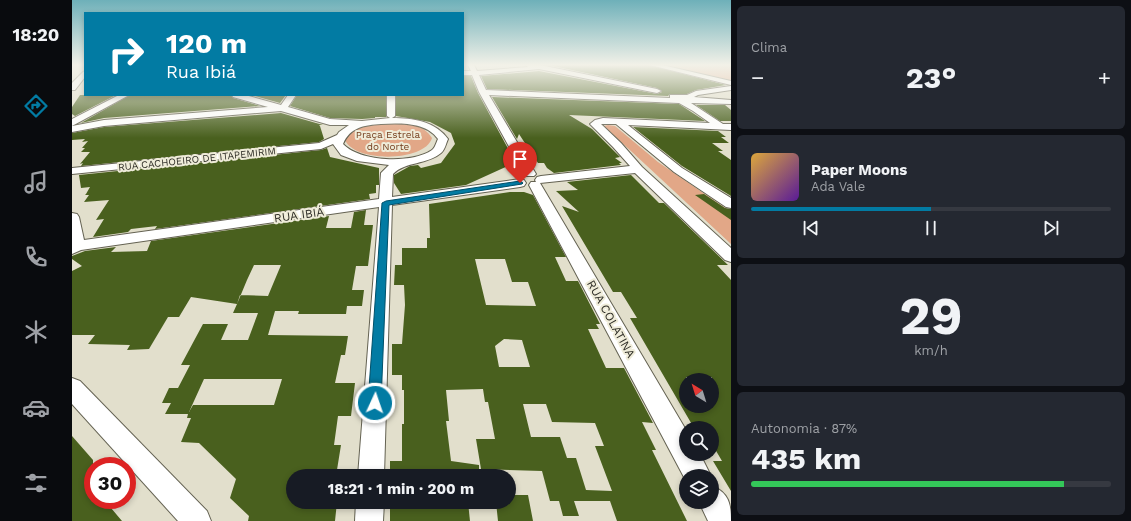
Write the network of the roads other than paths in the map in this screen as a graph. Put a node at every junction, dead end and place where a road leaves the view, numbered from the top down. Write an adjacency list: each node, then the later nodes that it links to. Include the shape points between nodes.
1 (646, 89): 8 (street)
2 (722, 89): 8 (street, via 694,94)
3 (483, 92): 8 (street); 28 (street, RUA COLATINA)
4 (123, 96): 16 (street)
5 (240, 96): 10 (street)
6 (291, 96): 10 (street)
7 (391, 96): 11 (street)
8 (684, 99): 9 (street); 17 (street)
9 (731, 102)
10 (283, 108): 12 (street); 16 (street)
11 (391, 116): 13 (street); 15 (street)
12 (330, 122): 15 (street); 20 (street, via 336,125)
13 (408, 122): 15 (street); 23 (street, via 429,128 443,139 441,146 434,153)
14 (619, 122): 17 (street); 25 (street, via 595,124); 30 (street, via 678,170)
15 (372, 123): 20 (street, via 352,128)
16 (73, 124)
17 (721, 127): 18 (street); 19 (street)
18 (731, 127)
19 (731, 133)
20 (340, 137): 21 (street, RUA CACHOEIRO DE ITAPEMIRIM); 22 (street, via 338,144)
21 (321, 146): 22 (street, RUA CACHOEIRO DE ITAPEMIRIM); 26 (street, RUA CACHOEIRO DE ITAPEMIRIM)
22 (344, 152): 24 (street)
23 (415, 160): 24 (street); 27 (street, via 394,166)
24 (369, 161): 27 (street, via 384,168)
25 (638, 169): 28 (street, RUA IBIÁ); 33 (street)
26 (72, 171)
27 (387, 173): 29 (street)
28 (531, 180): 29 (street, RUA IBIÁ); 36 (street, RUA COLATINA)
29 (386, 203): 32 (street, RUA IBIÁ); 35 (street)
30 (731, 204)
31 (72, 217): 32 (street)
32 (75, 248)
33 (731, 257)
34 (72, 388): 39 (street)
35 (371, 469)
36 (694, 469)
37 (370, 509): 40 (street)
38 (717, 509): 41 (street)
39 (197, 521)
40 (369, 521)
41 (724, 521)

